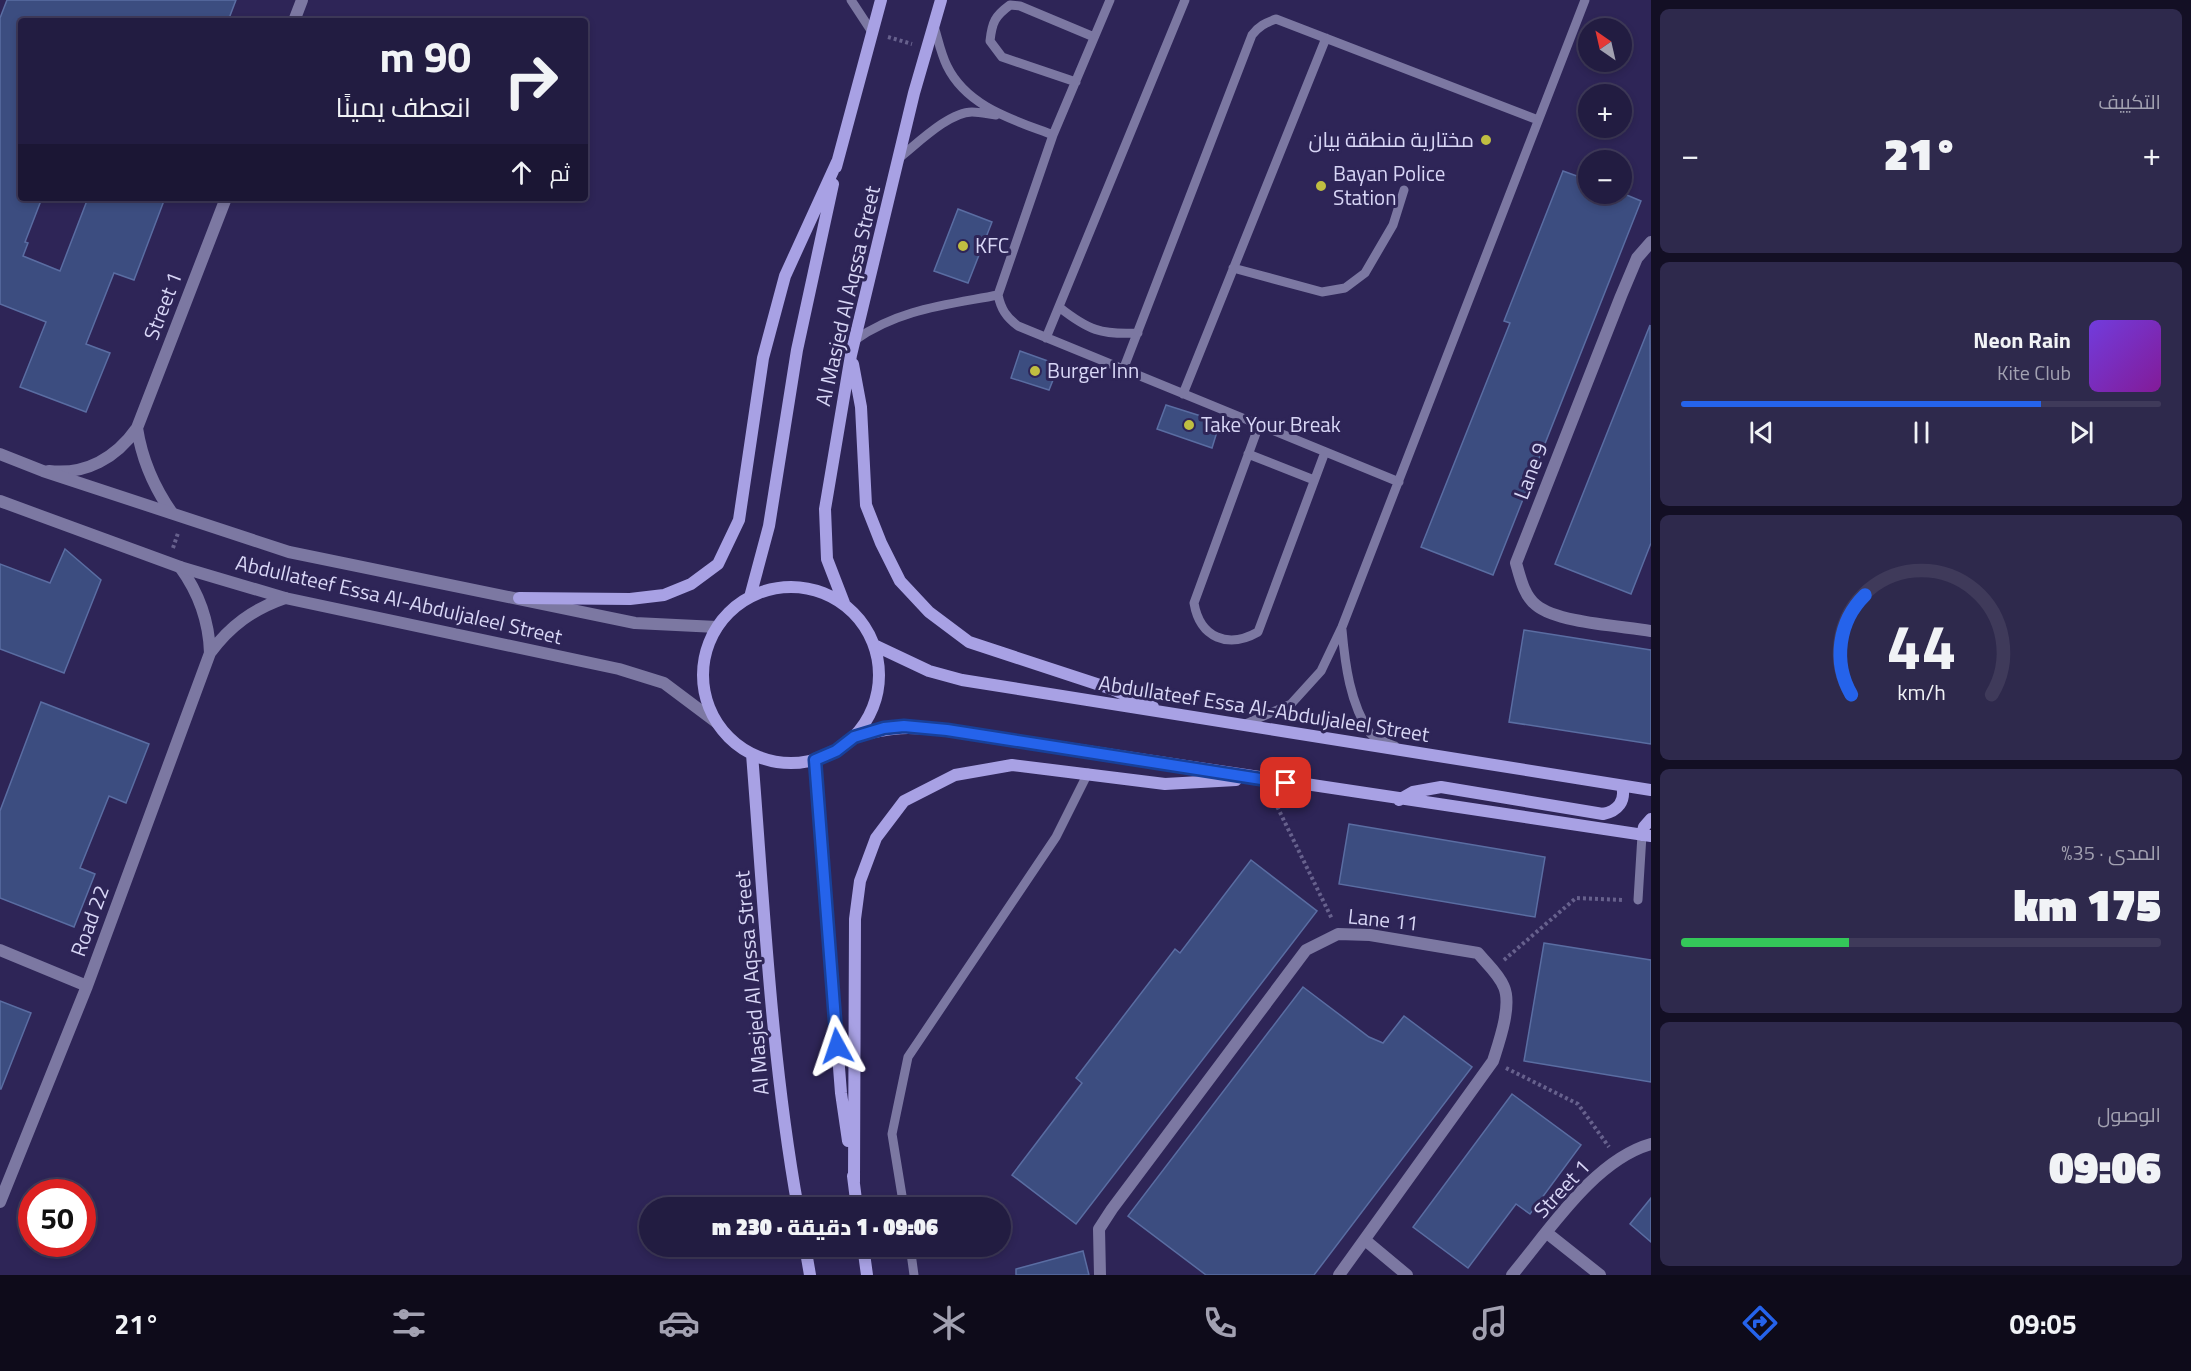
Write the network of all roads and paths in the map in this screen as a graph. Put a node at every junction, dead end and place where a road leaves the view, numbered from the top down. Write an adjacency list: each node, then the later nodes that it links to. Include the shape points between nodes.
1 (302, 0): 8 (street)
2 (851, 0): 10 (lane)
3 (881, 0): 10 (main road, Al Masjed Al Aqssa Street)
4 (941, 0): 9 (main road, Al Masjed Al Aqssa Street)
5 (1110, 0): 11 (lane)
6 (1185, 0): 25 (lane)
7 (1585, 0): 16 (lane)
8 (295, 18)
9 (934, 26): 13 (main road, Al Masjed Al Aqssa Street); 15 (lane, via 947,67 975,100)
10 (872, 32): 13 (path); 19 (main road, Al Masjed Al Aqssa Street)
11 (1094, 37): 14 (lane); 14 (lane, via 1010,5 998,15 991,29 990,41 1002,57)
12 (1326, 38): 16 (lane); 23 (lane); 26 (lane, via 1276,19 1258,27 1252,35)
13 (928, 47): 18 (main road, Al Masjed Al Aqssa Street)
14 (1076, 82): 17 (lane)
15 (999, 115): 17 (lane); 18 (lane, via 960,115)
16 (1538, 120): 39 (lane)
17 (1053, 135): 24 (lane)
18 (900, 158): 28 (main road, Al Masjed Al Aqssa Street)
19 (837, 162): 43 (main road, Al Masjed Al Aqssa Street, via 797,350 770,526); 45 (main road, via 785,276 763,358 739,520 718,564 691,584 664,595 630,599)
20 (1404, 190): 23 (lane, via 1393,225 1365,273 1346,288 1322,292)
21 (225, 201): 33 (street, Street 1)
22 (1651, 242): 49 (street, Lane 9, via 1637,258 1621,296 1516,563 1522,586 1535,605 1556,616)
23 (1233, 268): 31 (lane)
24 (998, 295): 27 (lane, via 1007,318 1017,327); 28 (lane, via 900,316)
25 (1059, 307): 26 (lane, via 1093,329 1112,334); 27 (lane)
26 (1138, 333): 30 (lane)
27 (1046, 338): 30 (lane)
28 (855, 340): 29 (main road, Al Masjed Al Aqssa Street)
29 (851, 355): 46 (main road, Al Masjed Al Aqssa Street, via 825,509 826,560); 52 (main road, via 861,407 866,505 900,581 929,612 969,642 1112,689)
30 (1123, 370): 31 (lane)
31 (1182, 394): 32 (lane)
32 (1259, 425): 34 (lane); 35 (lane)
33 (137, 428): 37 (street, Street 1, via 121,447 99,463 72,471); 41 (street, via 147,471 158,493)
34 (1325, 452): 38 (lane); 39 (lane)
35 (1248, 453): 38 (lane); 38 (lane, via 1194,603 1200,623 1217,637 1238,640 1258,632)
36 (0, 454): 37 (street, Abdullateef Essa Al-Abduljaleel Street)
37 (43, 471): 41 (street, Abdullateef Essa Al-Abduljaleel Street)
38 (1314, 480)
39 (1399, 482): 48 (lane)
40 (0, 501): 42 (street, Abdullateef Essa Al-Abduljaleel Street)
41 (178, 516): 42 (path); 45 (street, Abdullateef Essa Al-Abduljaleel Street, via 289,552)
42 (174, 565): 44 (street, Abdullateef Essa Al-Abduljaleel Street); 51 (street, Road 22, via 189,580 203,609)
43 (750, 597): 46 (main road, via 773,588 798,586 822,591); 47 (main road, via 731,610)
44 (285, 598): 51 (street, Road 22, via 243,618); 53 (street, Abdullateef Essa Al-Abduljaleel Street, via 619,669 664,683)
45 (519, 598): 47 (street, Abdullateef Essa Al-Abduljaleel Street, via 634,623)
46 (844, 603): 50 (main road, via 863,622)
47 (717, 627): 53 (main road, via 706,650 703,674 706,699)
48 (1342, 627): 54 (lane, via 1321,671 1291,704); 56 (lane, via 1344,660 1353,698 1371,735)
49 (1651, 631)
50 (876, 646): 52 (main road, Abdullateef Essa Al-Abduljaleel Street, via 929,671 962,681); 55 (main road, via 880,679 873,710)
51 (210, 652): 70 (street, Road 22)
52 (1171, 715): 54 (main road, Abdullateef Essa Al-Abduljaleel Street)
53 (716, 722): 57 (main road)
54 (1243, 725): 56 (main road, Abdullateef Essa Al-Abduljaleel Street)
55 (854, 737): 58 (main road); 60 (main road, via 904,726)
56 (1404, 751): 61 (main road, Abdullateef Essa Al-Abduljaleel Street)
57 (752, 754): 58 (main road, via 772,761); 75 (main road, Al Masjed Al Aqssa Street, via 775,1022)
58 (815, 760): 74 (main road, via 841,1093)
59 (1088, 773): 60 (main road, via 1165,784); 74 (main road, via 1012,765 955,776 904,801 876,838 860,881 855,919); 77 (lane, via 1056,837 908,1057 892,1134)
60 (1264, 779): 63 (main road); 67 (path)
61 (1622, 786): 62 (main road, Abdullateef Essa Al-Abduljaleel Street); 63 (main road, via 1621,804 1603,814 1441,787 1413,792)
62 (1651, 790)
63 (1399, 800): 65 (main road)
64 (1651, 819): 65 (main road, via 1644,827)
65 (1647, 836): 66 (lane)
66 (1638, 900): 69 (path, via 1576,898)
67 (1338, 934): 69 (street, Lane 11, via 1370,935 1478,953); 87 (street, Lane 11, via 1306,950 1112,1209 1099,1229)
68 (0, 950): 70 (street)
69 (1492, 970): 71 (street, Lane 11, via 1504,987 1507,1005)
70 (87, 986): 78 (street, Road 22)
71 (1493, 1061): 73 (path, via 1578,1104); 80 (street, Lane 11)
72 (1651, 1144): 73 (street, Street 1, via 1634,1149)
73 (1619, 1160): 79 (street, Street 1, via 1590,1180)
74 (854, 1182): 76 (main road)
75 (796, 1197)
76 (856, 1197)
77 (902, 1197)
78 (0, 1202)
79 (1547, 1233): 90 (street, Street 1); 91 (street)
80 (1365, 1240): 88 (street, Lane 11); 89 (street)
81 (807, 1257): 84 (main road)
82 (865, 1257): 85 (main road)
83 (912, 1257): 86 (lane)
84 (810, 1275)
85 (867, 1275)
86 (914, 1275)
87 (1100, 1275)
88 (1339, 1275)
89 (1407, 1275)
90 (1512, 1275)
91 (1600, 1275)

